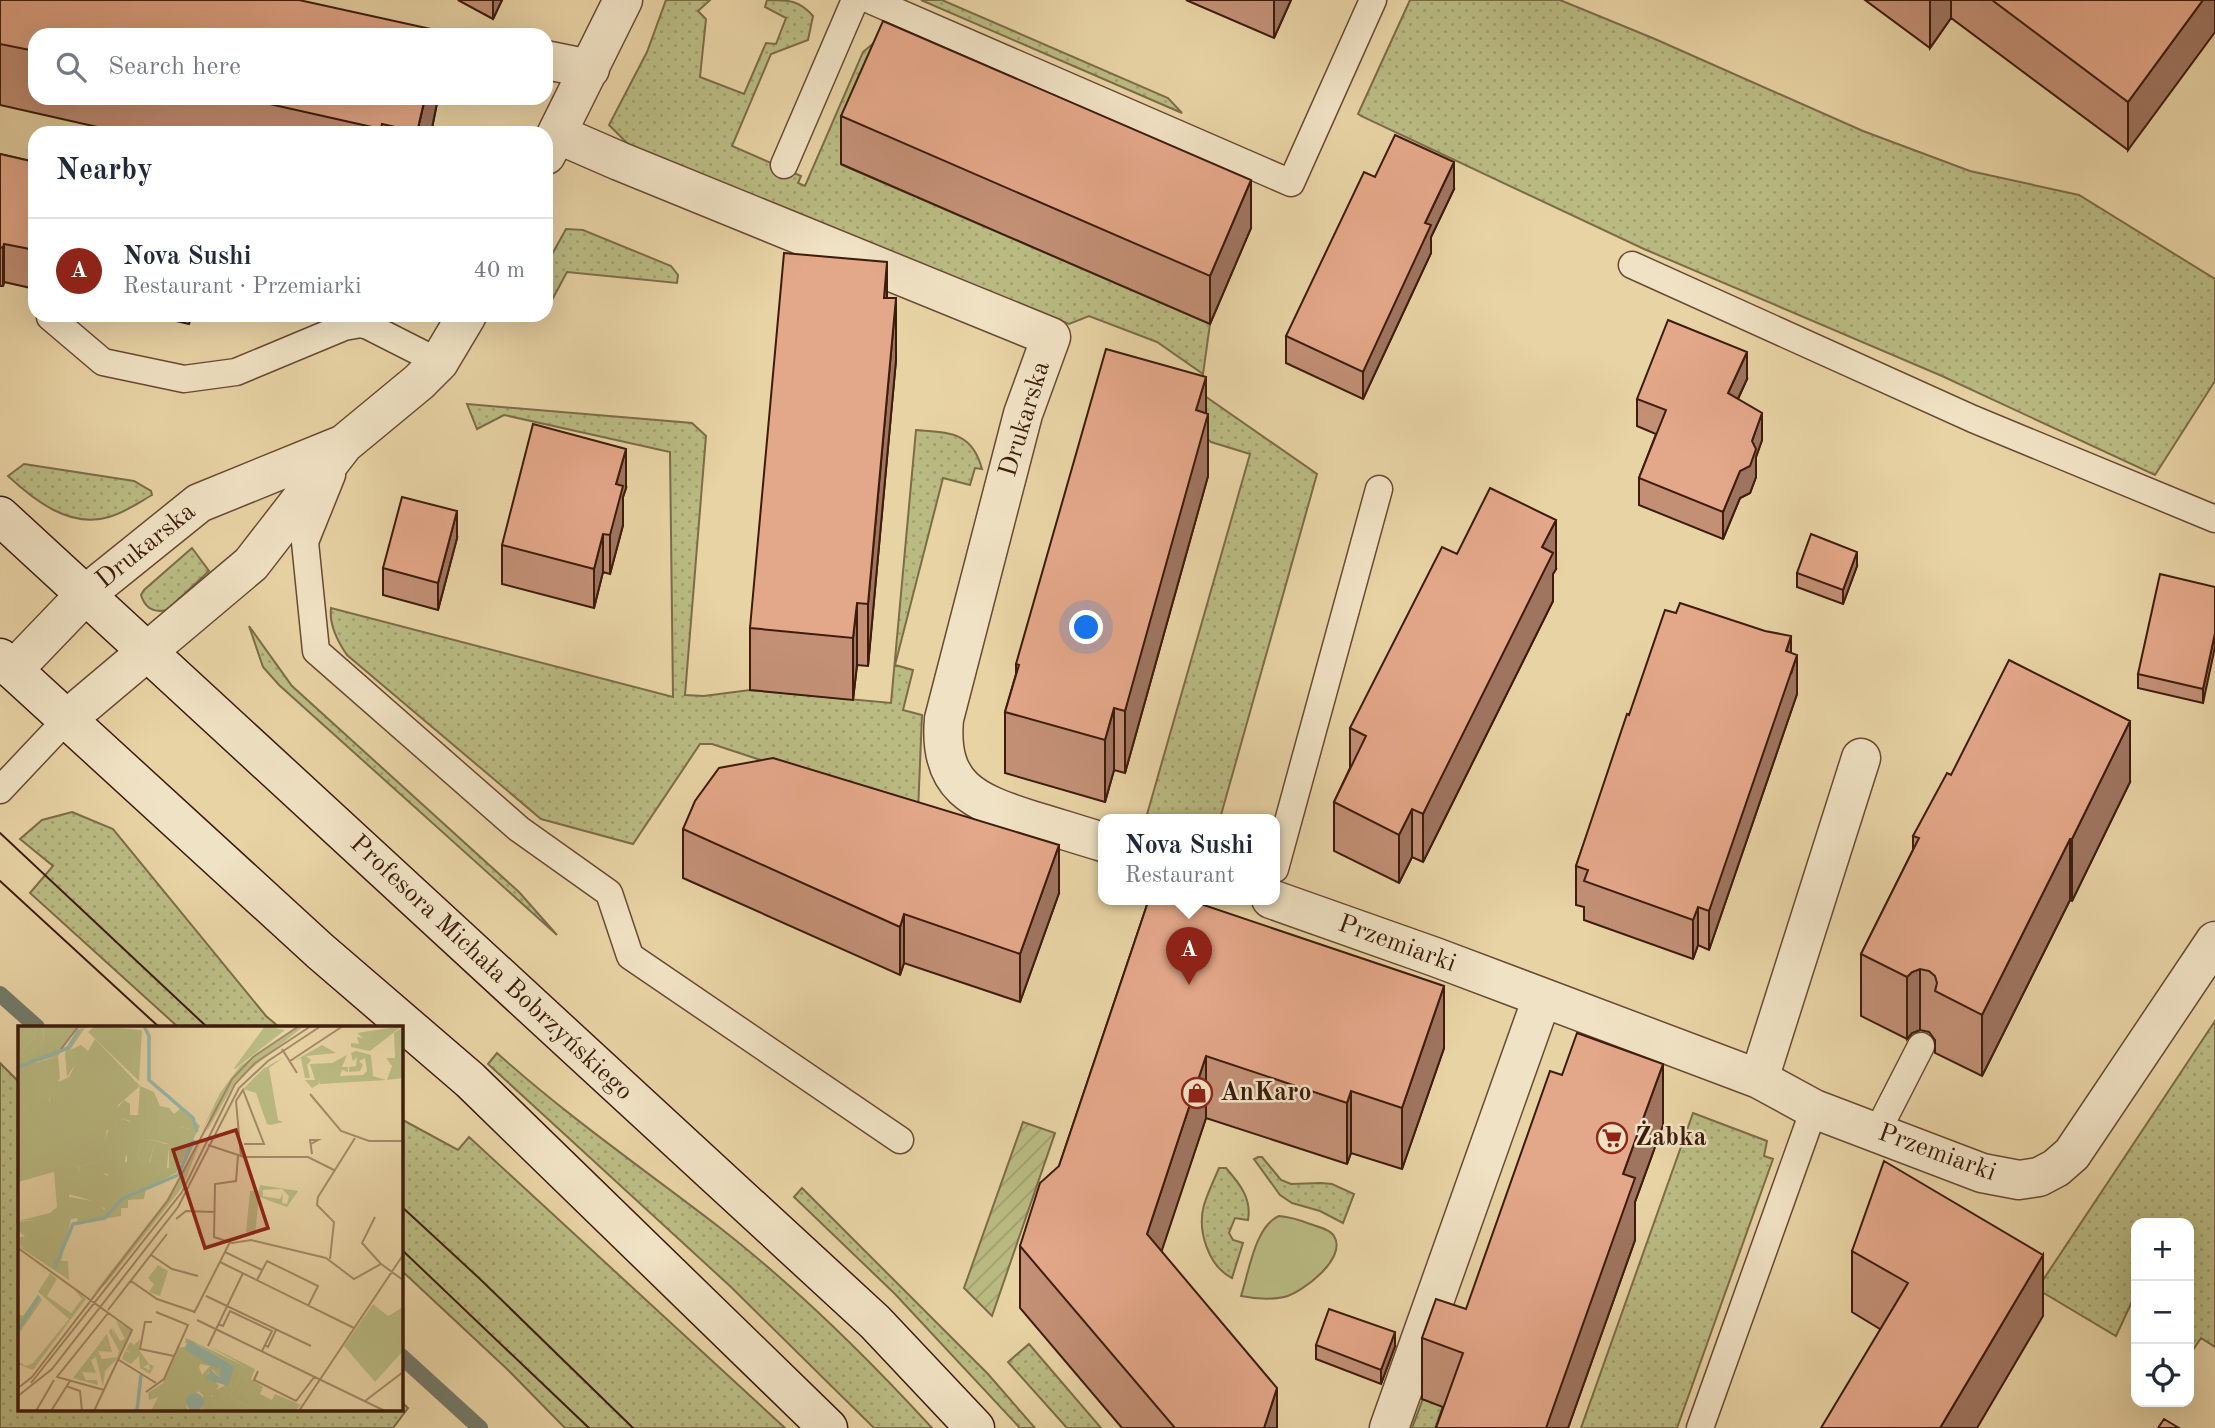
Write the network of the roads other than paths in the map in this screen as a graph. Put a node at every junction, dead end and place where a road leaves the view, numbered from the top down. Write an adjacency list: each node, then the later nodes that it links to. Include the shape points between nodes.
1 (623, 0): 6 (street, Drukarska)
2 (855, 0): 9 (lane)
3 (870, 0): 4 (lane, via 1291,183)
4 (1373, 0)
5 (553, 61): 6 (street)
6 (590, 69): 7 (street, Drukarska)
7 (553, 143)
8 (553, 145): 24 (street, Drukarska, via 619,161 1051,337 1023,414 942,739 950,770 975,799)
9 (784, 164)
10 (1632, 265): 17 (lane, via 1973,418)
11 (56, 322): 13 (lane, via 103,362 184,379 236,372 360,324)
12 (463, 322): 13 (street, Drukarska)
13 (439, 362): 14 (street, Drukarska)
14 (344, 444): 18 (street, Drukarska, via 199,503); 19 (street, Drukarska, via 251,564); 33 (lane, via 305,542 316,651 519,829 610,893 630,956)
15 (1378, 489): 25 (lane)
16 (0, 516): 18 (street, Profesora Michała Bobrzyńskiego)
17 (2215, 519)
18 (86, 594): 19 (street, Profesora Michała Bobrzyńskiego); 20 (street, Drukarska)
19 (147, 651): 21 (street, Drukarska); 35 (street, Profesora Michała Bobrzyńskiego, via 875,1322)
20 (4, 671): 21 (street)
21 (67, 719): 23 (lane); 34 (street, via 320,951 470,1080)
22 (1861, 758): 30 (street)
23 (0, 790)
24 (1098, 840)
25 (1280, 851)
26 (1280, 902): 28 (street, Przemiarki)
27 (2215, 941): 32 (street, Przemiarki, via 2085,1137 2056,1168 2039,1177 2001,1177)
28 (1542, 998): 30 (street, Przemiarki); 36 (street)
29 (1921, 1046): 32 (lane)
30 (1759, 1079): 31 (street, Przemiarki)
31 (1814, 1109): 32 (street, Przemiarki); 37 (lane)
32 (1877, 1132)
33 (900, 1140)
34 (828, 1428)
35 (975, 1428)
36 (1389, 1428)
37 (1700, 1428)

